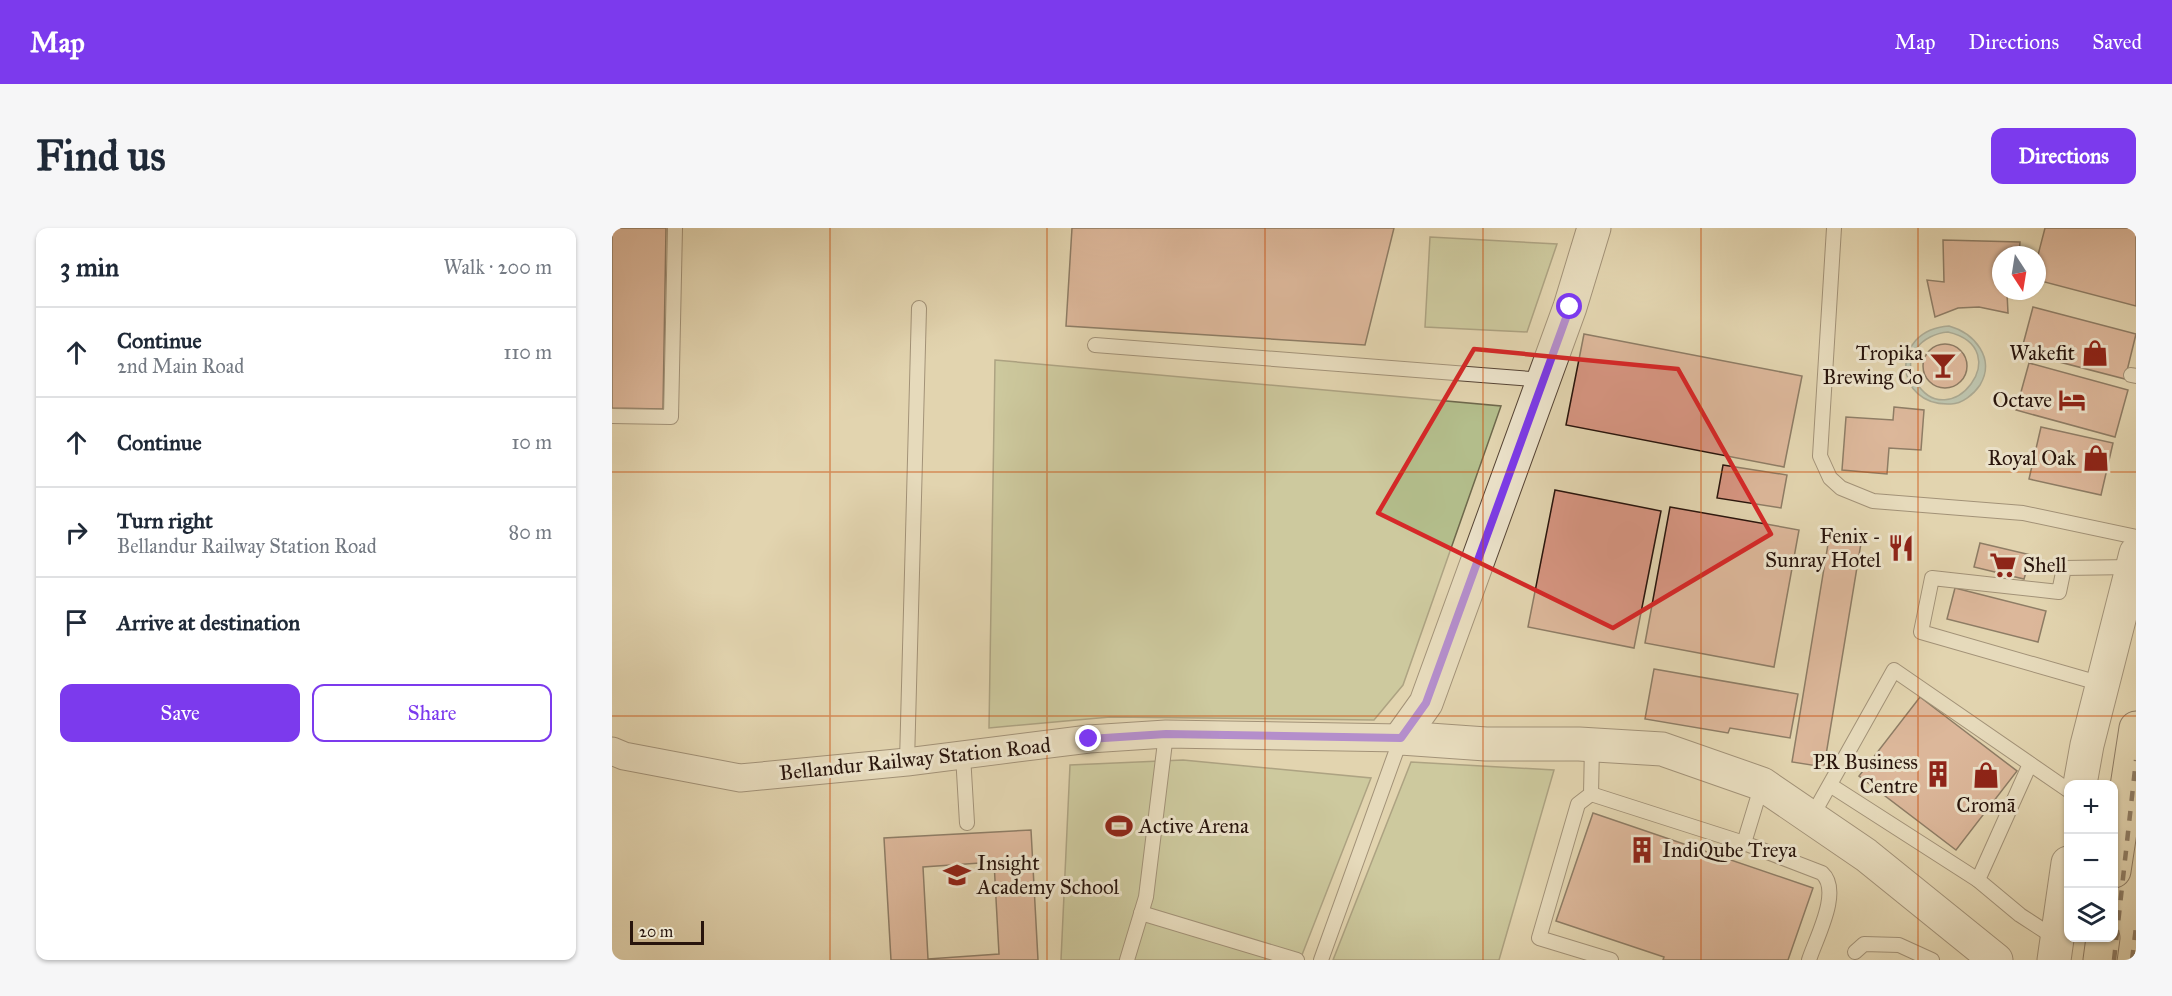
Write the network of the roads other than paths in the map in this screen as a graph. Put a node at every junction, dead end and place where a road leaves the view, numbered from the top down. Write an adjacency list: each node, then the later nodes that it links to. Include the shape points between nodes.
1 (675, 228): 7 (lane, via 671,417)
2 (1594, 228): 6 (street)
3 (1834, 228): 8 (lane, via 1820,428 1820,456 1830,478 1841,488 1873,501 2023,513)
4 (919, 308): 16 (lane)
5 (1095, 345): 6 (lane)
6 (1544, 380): 12 (street, via 1426,703)
7 (612, 416)
8 (2135, 552): 9 (street); 9 (lane, via 2064,568 2059,592 1932,578 1921,632)
9 (2102, 684): 18 (street)
10 (2136, 728): 26 (highway)
11 (1166, 734): 12 (street, Bellandur Railway Station Road); 15 (street, Bellandur Railway Station Road); 29 (lane)
12 (1401, 738): 13 (street); 36 (lane)
13 (1592, 745): 19 (street, via 1662,749); 22 (lane)
14 (612, 751): 16 (street, Bellandur Railway Station Road, via 740,778)
15 (963, 755): 16 (street, Bellandur Railway Station Road); 24 (lane)
16 (907, 762)
17 (2030, 764): 20 (lane, via 1894,670); 21 (lane); 27 (lane)
18 (2081, 780)
19 (1762, 784): 23 (street); 25 (lane)
20 (1830, 785): 23 (lane); 27 (lane)
21 (2064, 787)
22 (1591, 794): 25 (lane); 37 (lane, via 1578,804 1539,938)
23 (1811, 818): 33 (street, via 1866,855)
24 (967, 823)
25 (1744, 843): 38 (lane, via 1814,868 1828,879 1831,895)
26 (2118, 845)
27 (1978, 880): 31 (lane)
28 (2065, 888): 31 (street)
29 (1141, 913): 34 (lane); 35 (lane)
30 (2102, 942): 40 (highway)
31 (2056, 950)
32 (1855, 952): 39 (lane, via 1864,944 1899,945)
33 (1986, 958)
34 (1127, 960)
35 (1297, 960)
36 (1321, 960)
37 (1611, 960)
38 (1809, 960)
39 (1932, 960)
40 (2100, 960)

